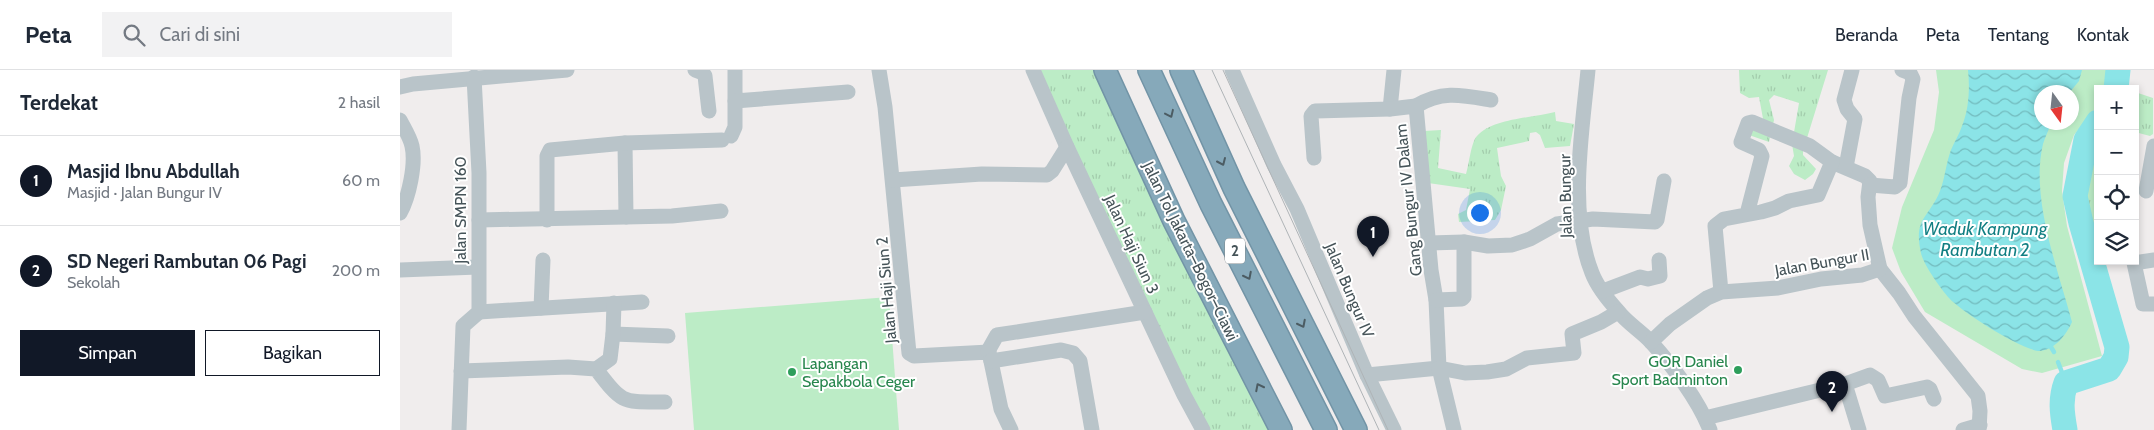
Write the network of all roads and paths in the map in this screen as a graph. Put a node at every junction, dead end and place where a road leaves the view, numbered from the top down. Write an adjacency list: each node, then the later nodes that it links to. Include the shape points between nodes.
1 (567, 70): 14 (street)
2 (695, 70): 22 (street, via 705,76)
3 (735, 70): 19 (street)
4 (879, 70): 29 (street)
5 (1033, 70): 26 (street, Jalan Haji Siun 3)
6 (1105, 70): 75 (highway, Jalan Tol Jakarta–Bogor–Ciawi, one-way to 6, via 1174,221)
7 (1149, 70): 76 (highway, 2, one-way to 76, via 1211,204)
8 (1181, 70): 77 (highway, one-way to 77, via 1234,188)
9 (1394, 70): 21 (street)
10 (1588, 70): 39 (street, Jalan Bungur, via 1580,163)
11 (1852, 70): 28 (street, via 1844,96 1847,109 1855,119)
12 (1902, 70): 31 (street, via 1913,79 1900,183 1895,187)
13 (1236, 71): 65 (street, Jalan Bungur IV)
14 (518, 73): 15 (street)
15 (474, 77): 16 (street); 37 (street, Jalan SMPN 160)
16 (400, 87)
17 (848, 92): 19 (street)
18 (1491, 100): 20 (street, via 1450,94 1436,96)
19 (736, 101): 24 (street, via 735,127 726,138)
20 (1416, 106): 21 (street, Gang Bungur IV Dalam); 41 (street, Gang Bungur IV Dalam)
21 (1390, 109): 27 (street, Gang Bungur IV Dalam, via 1312,112)
22 (709, 111)
23 (400, 120): 34 (street, via 413,153 409,191)
24 (625, 143): 36 (street); 38 (street, via 550,150 547,156)
25 (2154, 146): 32 (street)
26 (1066, 147): 29 (street, via 1047,175 982,174); 56 (street, Jalan Haji Siun 3)
27 (1314, 158)
28 (1839, 165): 31 (street, via 1867,178); 35 (street, via 1818,195); 35 (street, via 1810,146 1748,123 1741,142 1759,150 1762,156)
29 (893, 180): 61 (street, Jalan Haji Siun 2, via 910,355)
30 (1664, 181): 39 (street, via 1655,222)
31 (1870, 185): 46 (street, via 1870,225)
32 (2146, 191)
33 (721, 211): 36 (street)
34 (400, 212)
35 (1747, 214): 49 (street, via 1724,219 1714,226)
36 (626, 217): 38 (street)
37 (479, 220): 38 (street); 45 (street, Jalan SMPN 160)
38 (547, 220)
39 (1580, 220): 40 (street, via 1557,224 1512,245); 48 (street, Jalan Bungur, via 1590,266)
40 (1464, 242): 41 (street); 50 (street, via 1464,297)
41 (1428, 243): 50 (street, Gang Bungur IV Dalam)
42 (543, 260): 54 (street)
43 (1659, 260): 48 (street, via 1660,276 1640,277)
44 (2154, 260): 53 (street, via 2134,263 2143,304)
45 (478, 267): 47 (street); 55 (street, Jalan SMPN 160)
46 (1880, 269): 49 (street, Jalan Bungur II, via 1862,275 1778,288); 70 (street, Jalan Bungur II, via 1978,396)
47 (400, 270)
48 (1603, 291): 57 (street, Jalan Bungur)
49 (1721, 292): 60 (street, Jalan Bungur II, via 1707,298)
50 (1436, 300): 62 (street, Gang Bungur IV Dalam)
51 (614, 302): 52 (street); 54 (street); 58 (street)
52 (642, 302)
53 (2154, 304)
54 (541, 308): 55 (street)
55 (479, 312): 64 (street, via 464,326)
56 (1144, 312): 61 (street, via 997,335); 74 (street, Jalan Haji Siun 3)
57 (1618, 312): 60 (street, Jalan Bungur); 62 (street, via 1572,334 1574,353 1526,358 1506,369 1488,372 1466,373)
58 (613, 334): 59 (street); 63 (street, via 610,359)
59 (668, 336)
60 (1651, 342): 69 (street, Jalan Bungur, via 1679,378)
61 (989, 356): 72 (street, via 1001,409); 73 (street, via 1061,350 1073,353 1080,362)
62 (1439, 368): 65 (street); 79 (street, Gang Bungur IV Dalam)
63 (596, 369): 64 (street, via 568,366); 68 (street, via 612,390 626,400)
64 (461, 371): 71 (street)
65 (1367, 375): 78 (street, Jalan Bungur IV)
66 (1845, 384): 67 (street, via 1870,376 1878,380 1885,396 1927,387); 69 (street, via 1740,408); 80 (street)
67 (1934, 399)
68 (665, 402)
69 (1706, 427)
70 (1979, 428): 81 (street)
71 (459, 430)
72 (1011, 430)
73 (1092, 430)
74 (1202, 430)
75 (1281, 430)
76 (1326, 430)
77 (1356, 430)
78 (1394, 430)
79 (1454, 430)
80 (1859, 430)
81 (1963, 430)

